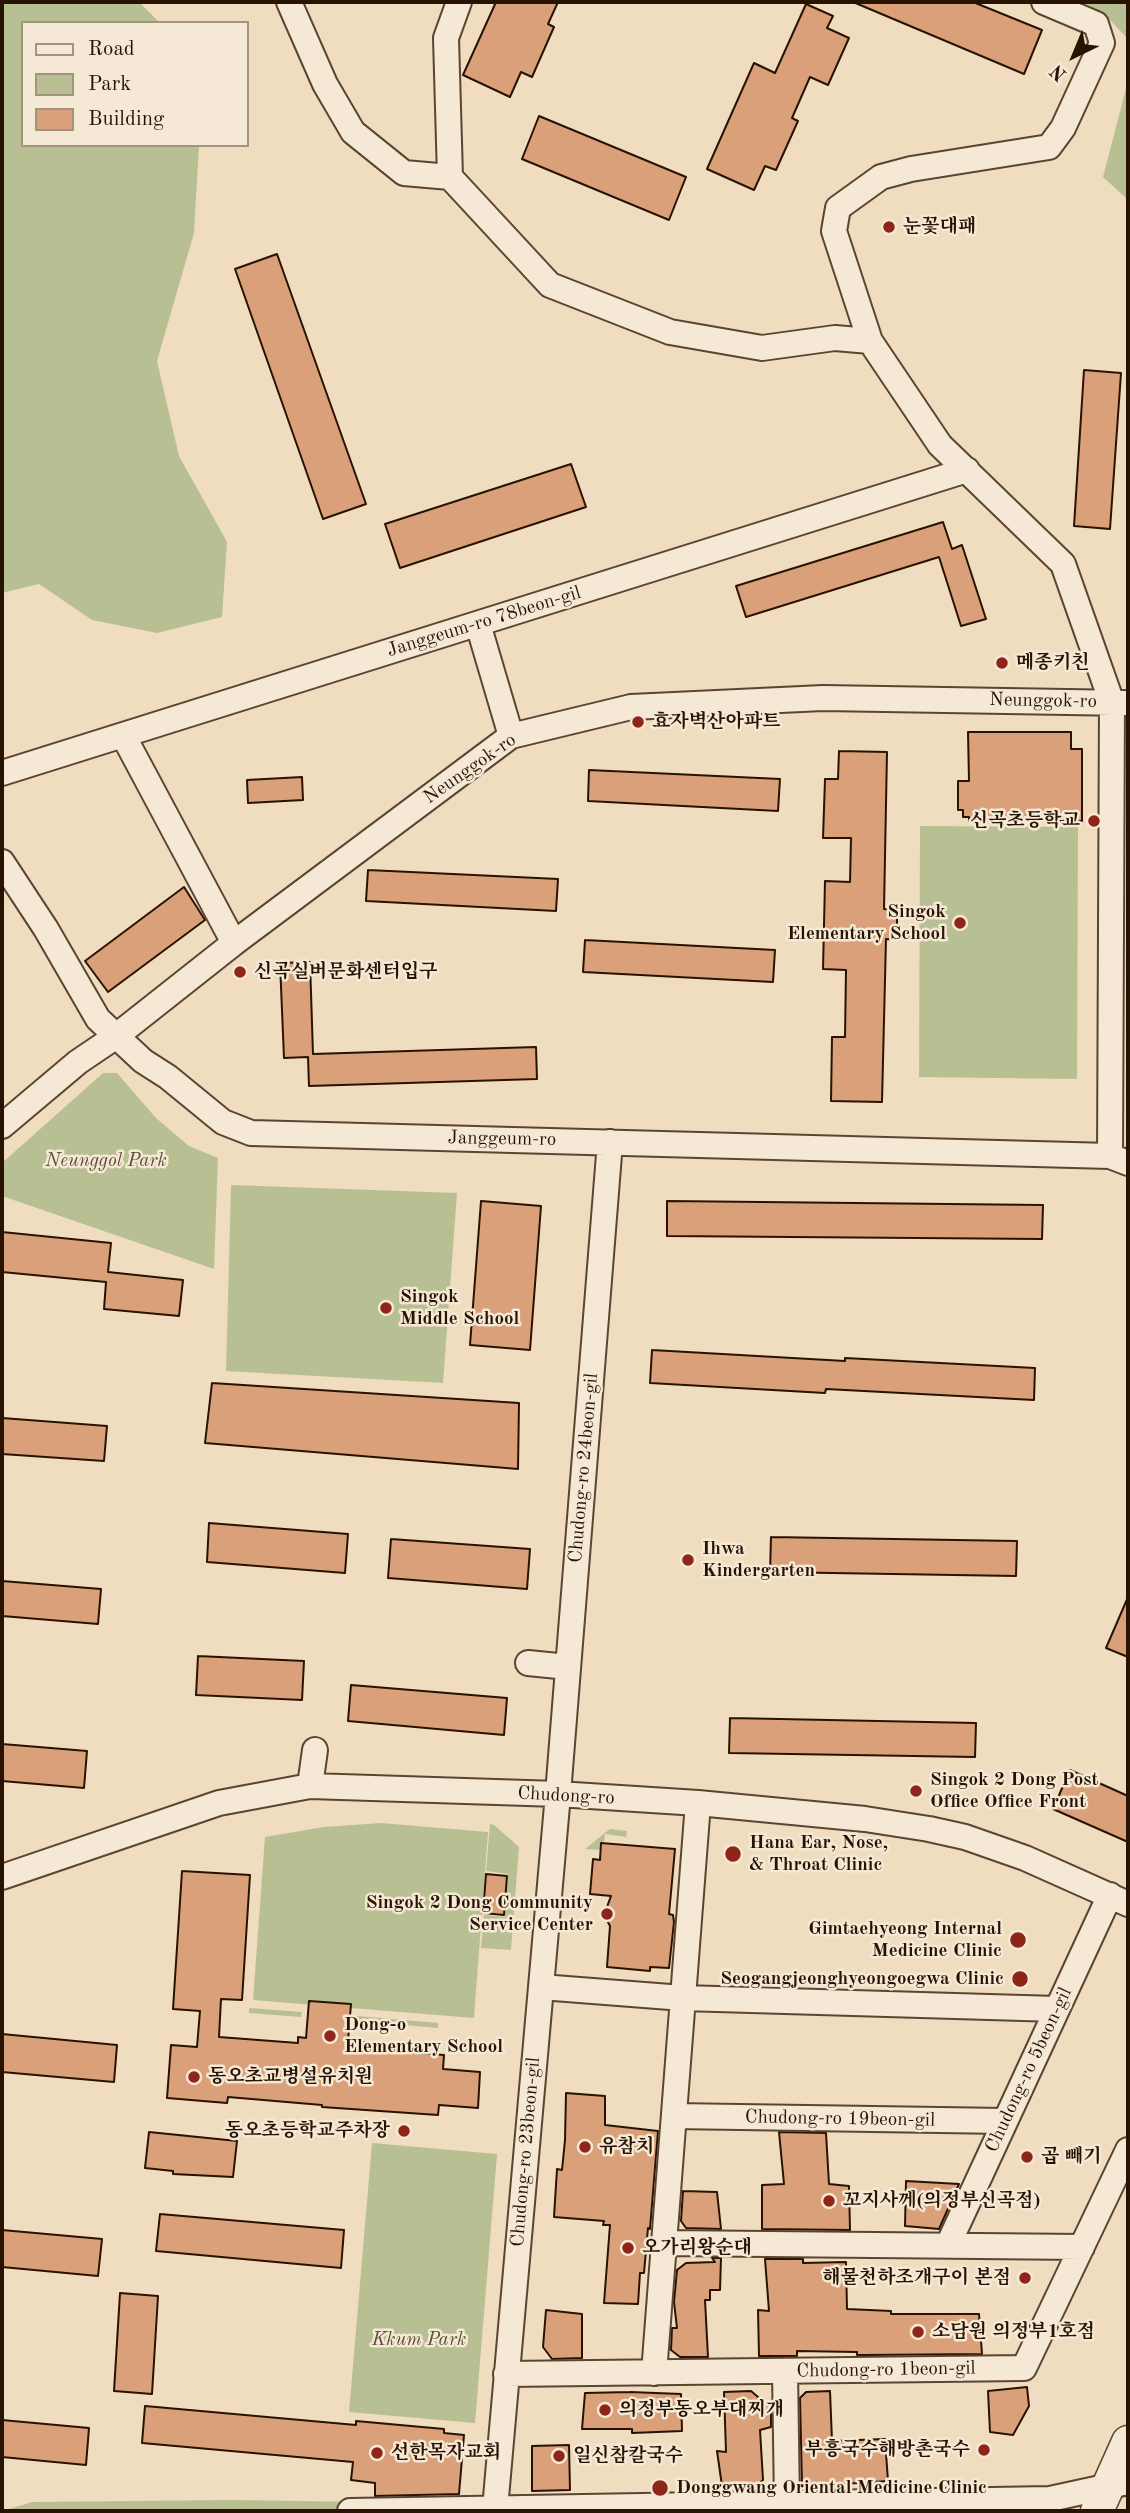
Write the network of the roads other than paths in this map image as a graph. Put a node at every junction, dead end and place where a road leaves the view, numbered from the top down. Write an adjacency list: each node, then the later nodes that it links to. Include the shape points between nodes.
1 (289, 2): 4 (street, via 325,84 353,132 404,173)
2 (459, 2): 4 (street, via 446,38)
3 (1044, 2): 5 (street, via 1096,24 1102,43 1063,128 1049,147 881,177 838,208 834,230)
4 (450, 177): 6 (street, via 550,285 670,332 762,348)
5 (857, 301): 6 (street, via 853,329); 7 (street)
6 (835, 338): 7 (street)
7 (870, 341): 8 (street, via 940,445)
8 (967, 470): 9 (street, Janggeum-ro 78beon-gil); 10 (street, via 1063,564)
9 (478, 624): 11 (street, Janggeum-ro 78beon-gil); 12 (street)
10 (1120, 703): 12 (street, Neunggok-ro, via 823,698 631,707); 19 (street)
11 (123, 736): 13 (street, Janggeum-ro 78beon-gil); 15 (street)
12 (512, 736): 15 (street, Neunggok-ro)
13 (2, 773)
14 (2, 862): 16 (street, Janggeum-ro, via 98,1019)
15 (234, 943): 16 (street, Neunggok-ro)
16 (115, 1037): 17 (street, Neunggok-ro); 18 (street, Janggeum-ro, via 223,1122 250,1133)
17 (2, 1126)
18 (610, 1142): 19 (street, Janggeum-ro); 21 (street, Chudong-ro 24beon-gil)
19 (1119, 1159)
20 (528, 1663): 21 (street)
21 (568, 1667): 24 (street, Chudong-ro 24beon-gil)
22 (315, 1750): 23 (street)
23 (310, 1786): 24 (street, Chudong-ro); 26 (street, Chudong-ro, via 219,1803)
24 (558, 1794): 25 (street, Chudong-ro); 28 (street, Chudong-ro 23beon-gil)
25 (698, 1803): 27 (street, Chudong-ro, via 941,1831 1025,1858); 29 (street)
26 (2, 1877)
27 (1119, 1900): 30 (street, Chudong-ro 5beon-gil)
28 (541, 1987): 29 (street); 39 (street, Chudong-ro 23beon-gil)
29 (683, 1998): 30 (street); 31 (street)
30 (1058, 2008): 32 (street, Chudong-ro 5beon-gil)
31 (674, 2116): 32 (street, Chudong-ro 19beon-gil); 34 (street)
32 (1005, 2121): 35 (street, Chudong-ro 5beon-gil)
33 (1128, 2150): 36 (street, Chudong-ro 1beon-gil)
34 (664, 2243): 35 (street); 38 (street)
35 (948, 2245): 36 (street)
36 (1082, 2247): 37 (street, Chudong-ro 1beon-gil, via 1024,2368)
37 (785, 2371): 38 (street, Chudong-ro 1beon-gil); 42 (street)
38 (654, 2373): 39 (street, Chudong-ro 1beon-gil)
39 (506, 2374): 43 (street, Chudong-ro 23beon-gil)
40 (1128, 2442): 41 (street)
41 (1111, 2493): 42 (street, via 1050,2499)
42 (787, 2504): 43 (street)
43 (495, 2509): 44 (street)
44 (350, 2511)

